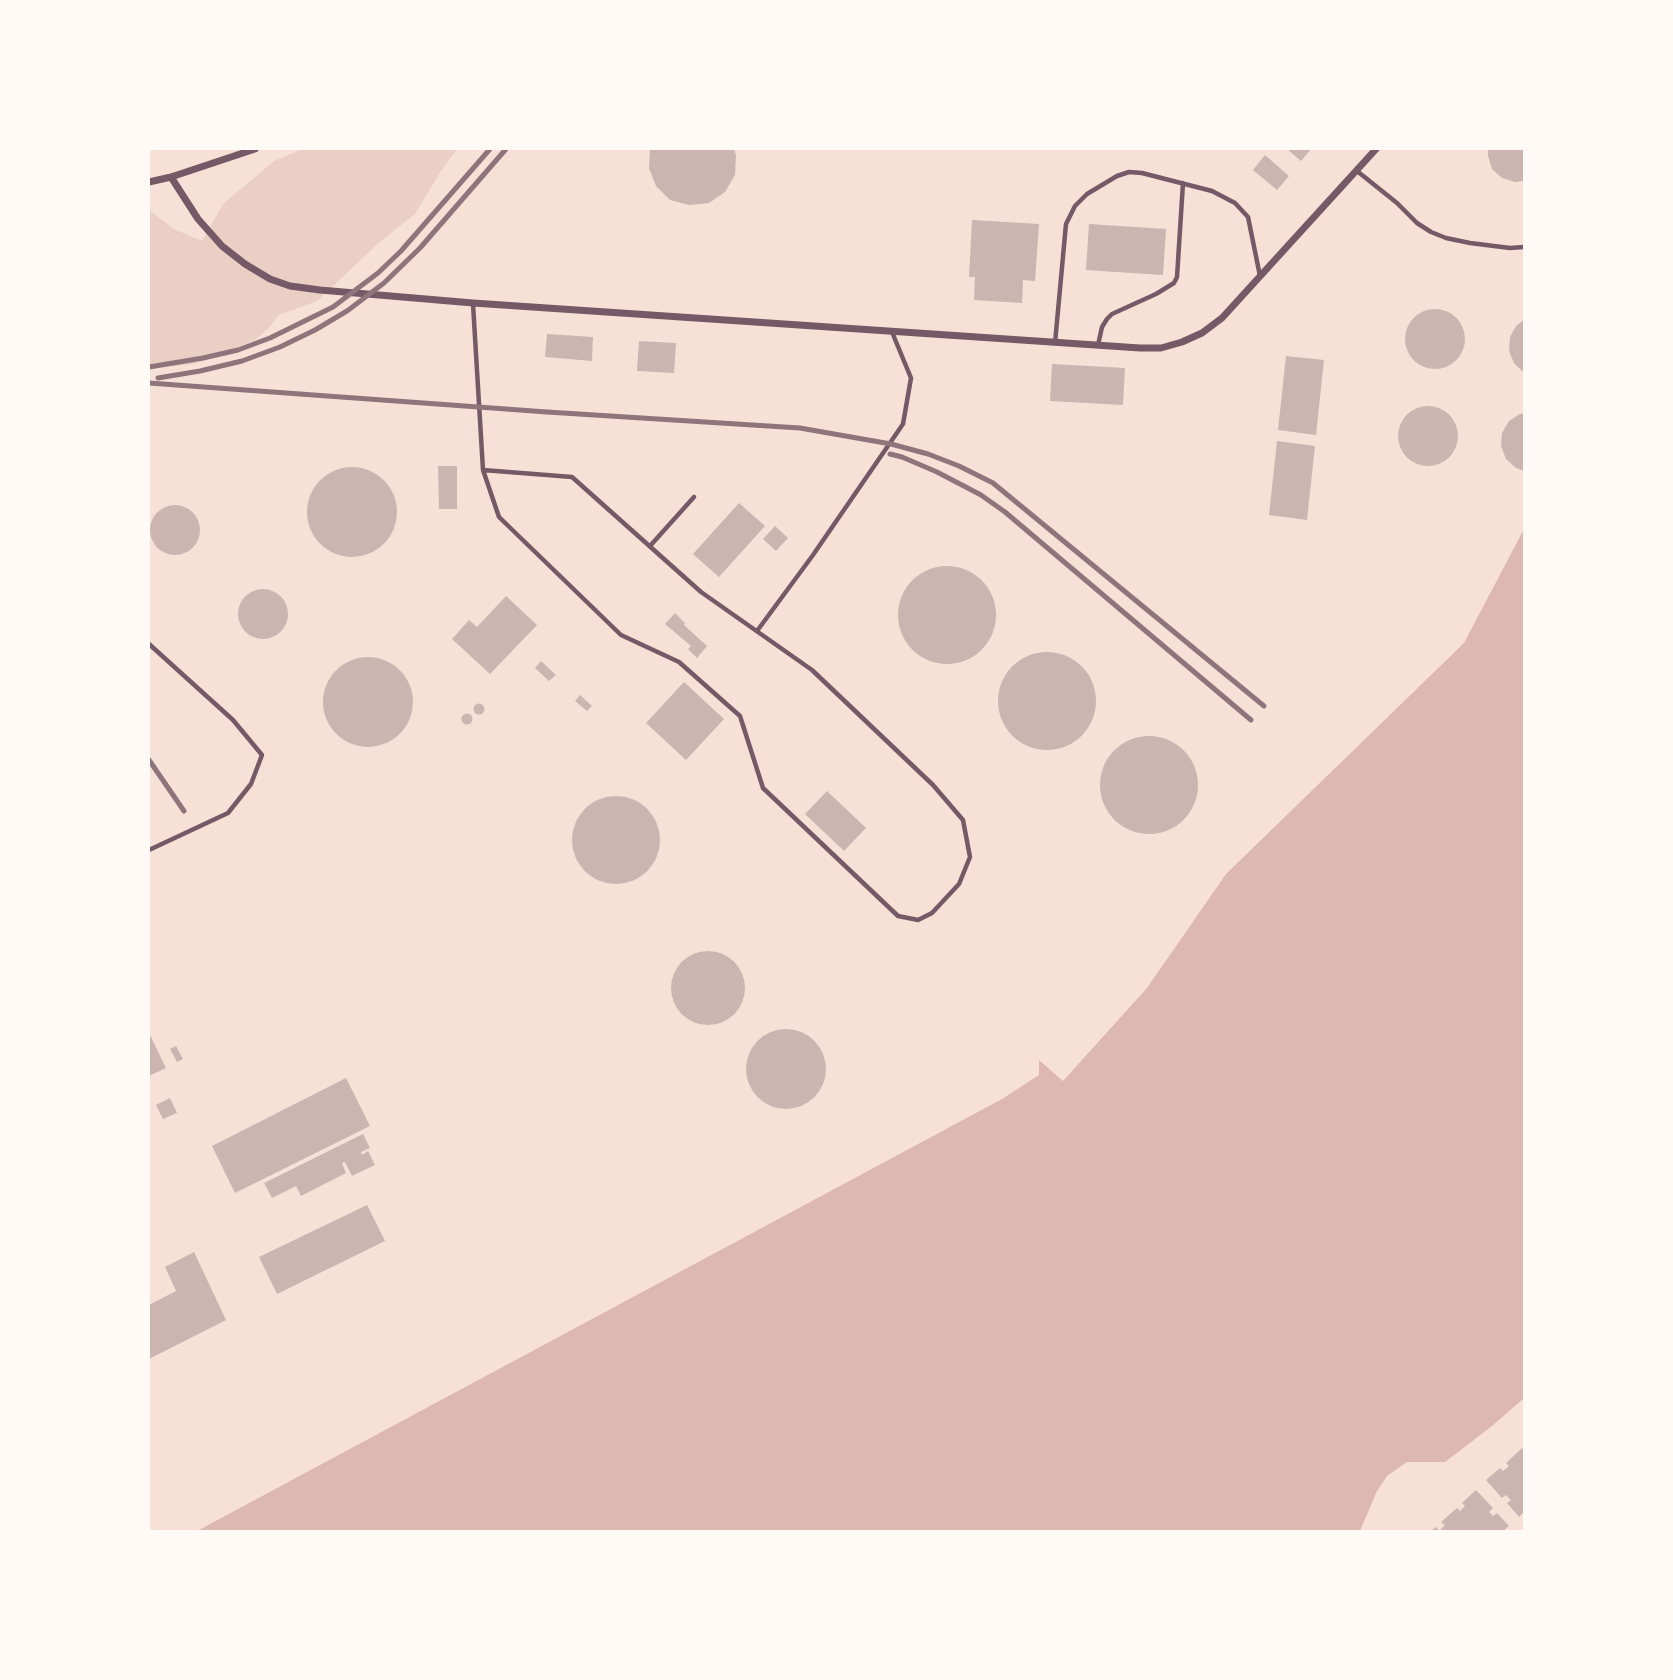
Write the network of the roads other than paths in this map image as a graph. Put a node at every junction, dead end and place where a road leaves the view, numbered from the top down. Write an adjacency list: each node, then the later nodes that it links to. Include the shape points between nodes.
1 (256, 149): 4 (street)
2 (1376, 149): 3 (street)
3 (1357, 170): 7 (lane, via 1431,232); 8 (street)
4 (171, 177): 5 (street); 9 (street, via 222,246 270,279 320,290)
5 (149, 181)
6 (1183, 183): 8 (lane, via 1212,191 1242,209 1251,226); 11 (lane, via 1129,172 1100,185 1075,206 1066,224); 12 (lane, via 1174,284 1112,314 1102,327)
7 (1524, 248)
8 (1261, 277): 12 (street, via 1222,318 1182,342 1161,348)
9 (473, 303): 10 (street); 13 (lane)
10 (892, 331): 11 (street); 16 (lane, via 911,378 903,424)
11 (1055, 343): 12 (street)
12 (1098, 345)
13 (482, 470): 15 (lane, via 572,477); 16 (lane, via 499,517 621,635 679,662 740,716 763,788 898,916 918,920 932,913 959,884 970,858 962,820 933,785 812,670)
14 (694, 497): 15 (lane)
15 (649, 546): 16 (lane, via 701,592)
16 (757, 631)
17 (149, 644): 18 (lane, via 233,720 261,755 251,784 228,813)
18 (149, 850)

